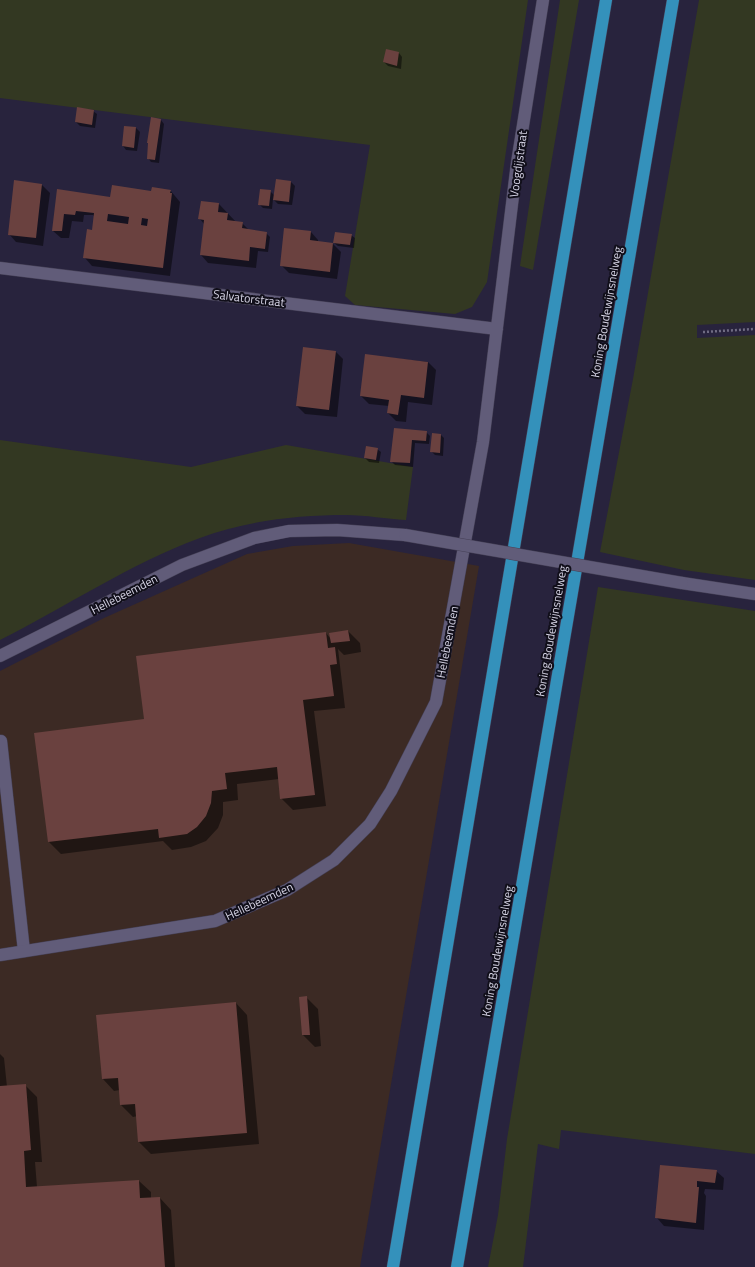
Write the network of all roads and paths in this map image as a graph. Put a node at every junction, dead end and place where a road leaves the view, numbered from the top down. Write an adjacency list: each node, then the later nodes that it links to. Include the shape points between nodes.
1 (543, 0): 5 (street, Voogdijstraat, via 517,163)
2 (606, 0): 13 (highway)
3 (673, 0): 14 (highway, Koning Boudewijnsnelweg)
4 (0, 268): 5 (street, Salvatorstraat)
5 (497, 329): 11 (street, Hellebeemden, via 483,442 436,702 392,791 370,824 334,860 287,890 215,921)
6 (755, 329): 7 (path)
7 (703, 332)
8 (755, 594): 9 (street, Hellebeemden, bridge, via 405,535 337,530 289,531 254,538 182,565)
9 (0, 656)
10 (1, 741): 11 (street)
11 (24, 951): 12 (street, Hellebeemden)
12 (0, 954)
13 (393, 1267)
14 (457, 1267)

